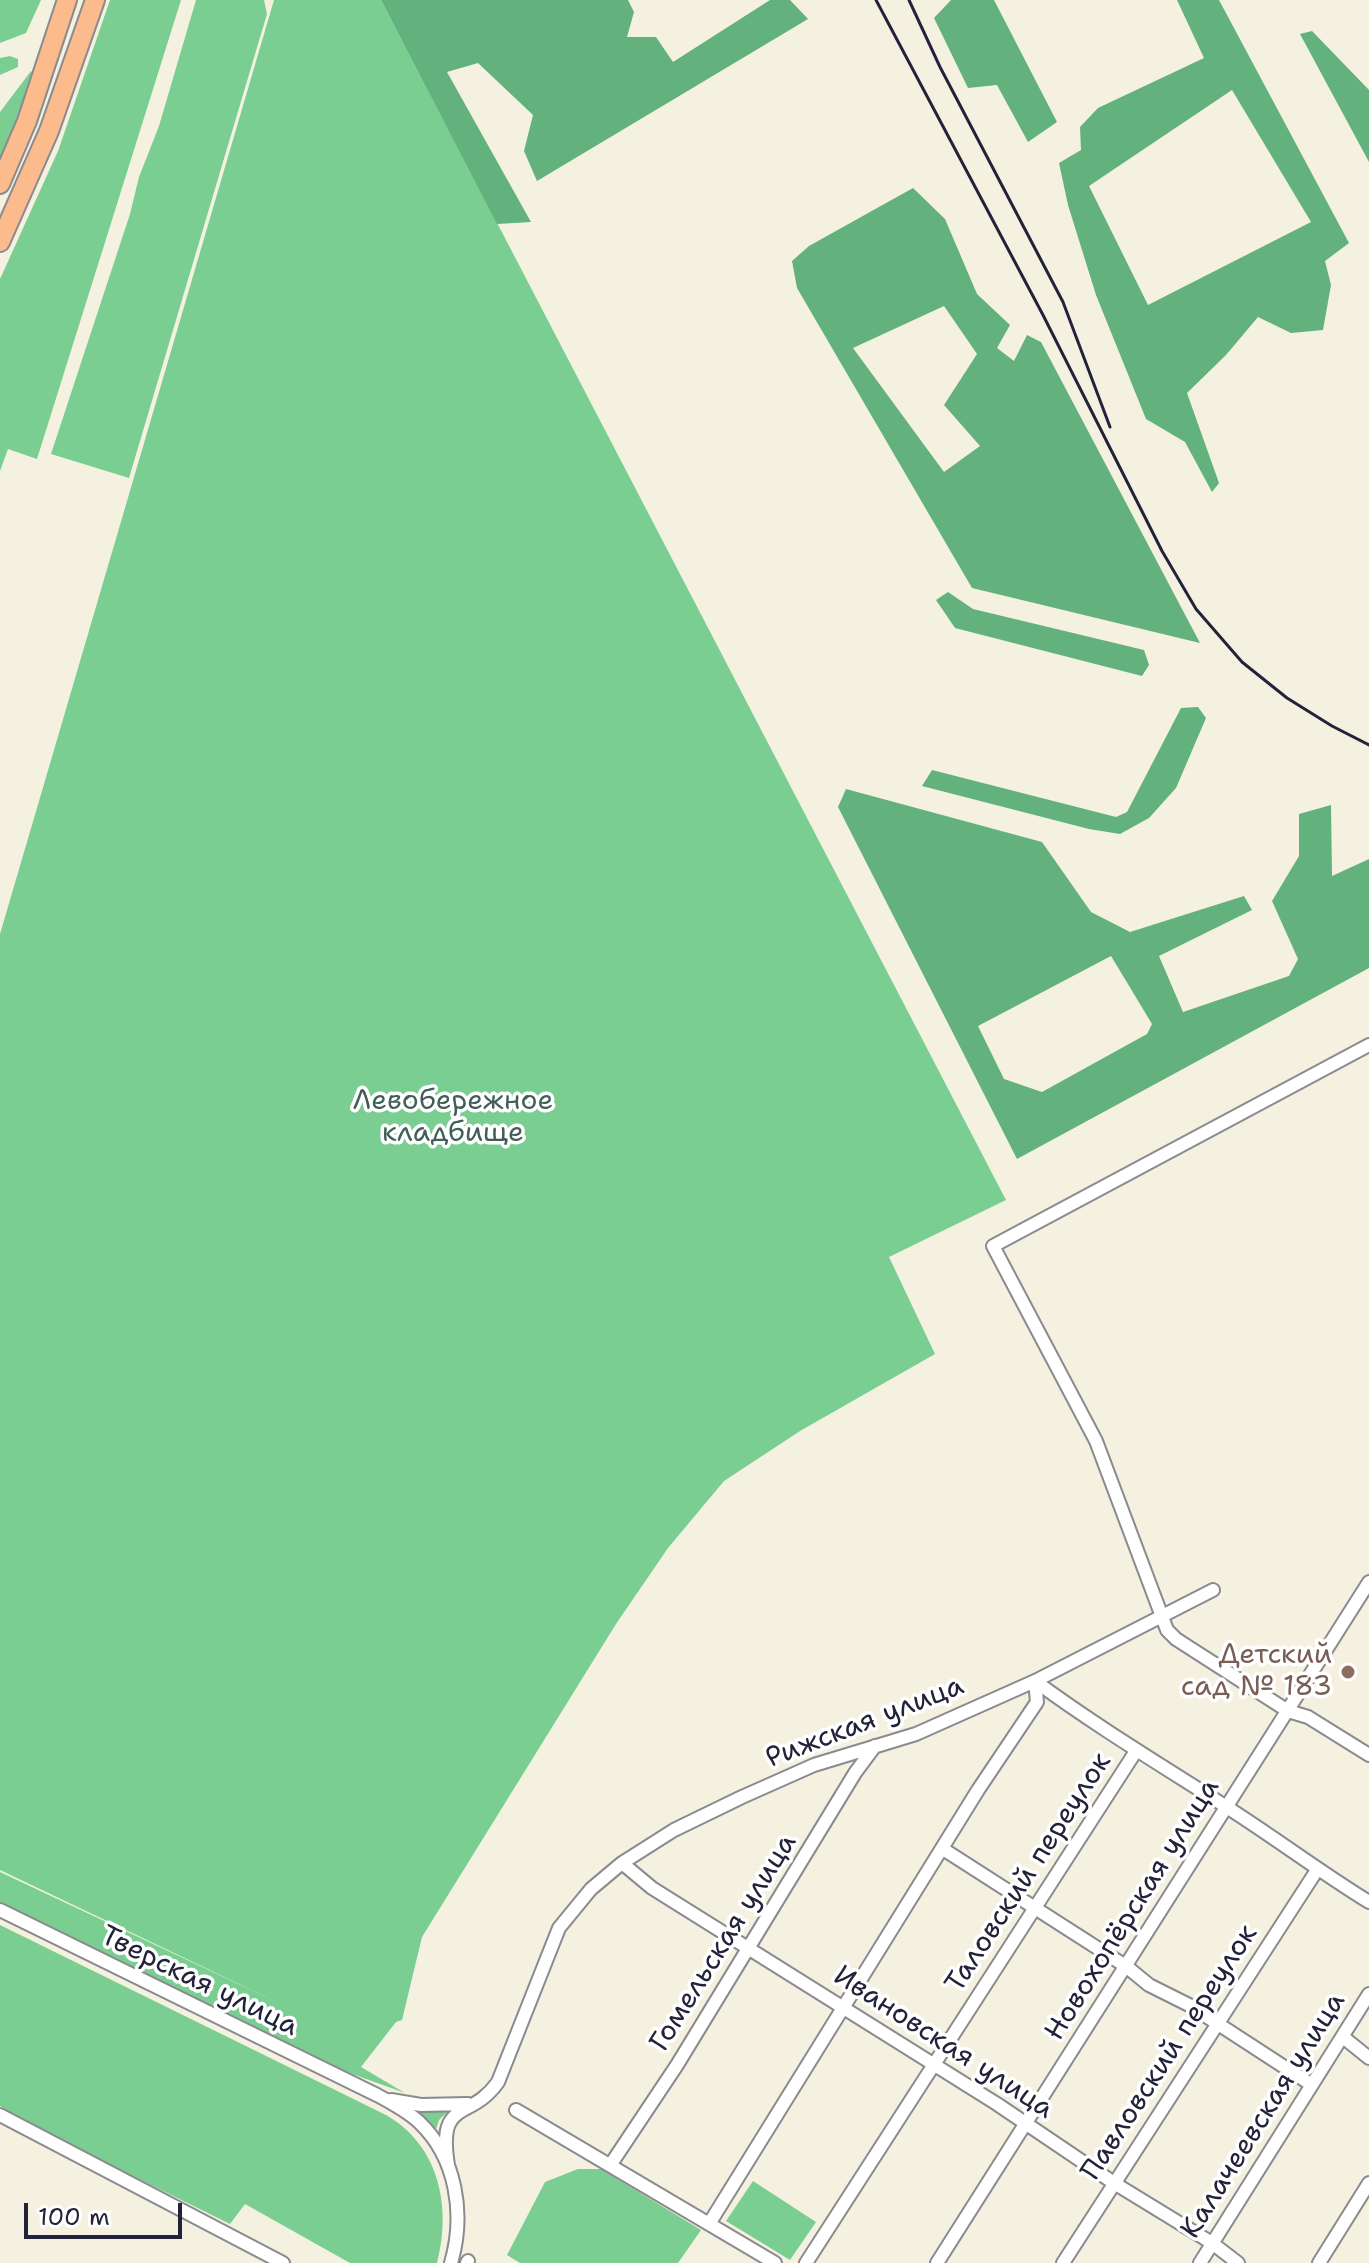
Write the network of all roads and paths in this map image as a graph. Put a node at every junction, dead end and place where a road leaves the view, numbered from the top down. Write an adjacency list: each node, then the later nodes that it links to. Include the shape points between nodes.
1 (67, 0): 3 (highway)
2 (95, 0): 4 (highway, via 49,131)
3 (0, 184)
4 (0, 242)
5 (1369, 1045): 8 (street, via 993,1246 1096,1441)
6 (1369, 1582): 10 (street, Новохопёрская улица)
7 (1213, 1590): 8 (street, Рижская улица)
8 (1161, 1619): 9 (street, Рижская улица); 10 (street, via 1176,1639)
9 (1035, 1681): 11 (street, Рижская улица, via 916,1734); 12 (street); 15 (street, via 1037,1702)
10 (1288, 1711): 13 (street, via 1308,1717); 14 (street, Новохопёрская улица)
11 (875, 1746): 16 (street, Рижская улица, via 814,1765 742,1797); 21 (street, Гомельская улица)
12 (1136, 1751): 14 (street); 19 (street, Таловский переулок)
13 (1369, 1755)
14 (1227, 1807): 17 (street); 22 (street, Новохопёрская улица)
15 (943, 1849): 19 (street); 24 (street)
16 (622, 1863): 21 (street, Ивановская улица); 31 (street, Рижская улица, via 591,1889 559,1928 498,2082)
17 (1317, 1870): 18 (street); 25 (street, Павловский переулок)
18 (1369, 1902)
19 (1034, 1909): 22 (street); 28 (street, Таловский переулок)
20 (0, 1910): 30 (street, Тверская улица)
21 (746, 1949): 24 (street, Ивановская улица); 35 (street, Гомельская улица)
22 (1127, 1967): 25 (street); 34 (street, Новохопёрская улица)
23 (1369, 1994): 26 (street, Калачеевская улица)
24 (843, 2006): 28 (street, Ивановская улица); 39 (street)
25 (1218, 2023): 29 (street); 37 (street, Павловский переулок)
26 (1343, 2037): 27 (street); 29 (street, Калачеевская улица)
27 (1369, 2058)
28 (933, 2065): 34 (street, Ивановская улица); 44 (street, Таловский переулок)
29 (1312, 2085): 40 (street, Калачеевская улица)
30 (377, 2095): 31 (street, via 421,2105); 36 (street, via 421,2124)
31 (469, 2104): 36 (street, Рижская улица, via 447,2124)
32 (516, 2110): 35 (street)
33 (0, 2115): 41 (street)
34 (1024, 2124): 37 (street, Ивановская улица); 45 (street, Новохопёрская улица)
35 (611, 2164): 39 (street)
36 (448, 2165): 42 (street, via 458,2214)
37 (1114, 2183): 40 (street, Ивановская улица); 46 (street, Павловский переулок)
38 (1369, 2183): 49 (street)
39 (709, 2224): 43 (street)
40 (1212, 2243): 47 (street, Калачеевская улица); 48 (street, Ивановская улица)
41 (283, 2263)
42 (451, 2263)
43 (775, 2263)
44 (806, 2263)
45 (937, 2263)
46 (1063, 2263)
47 (1200, 2263)
48 (1238, 2263)
49 (1319, 2263)

